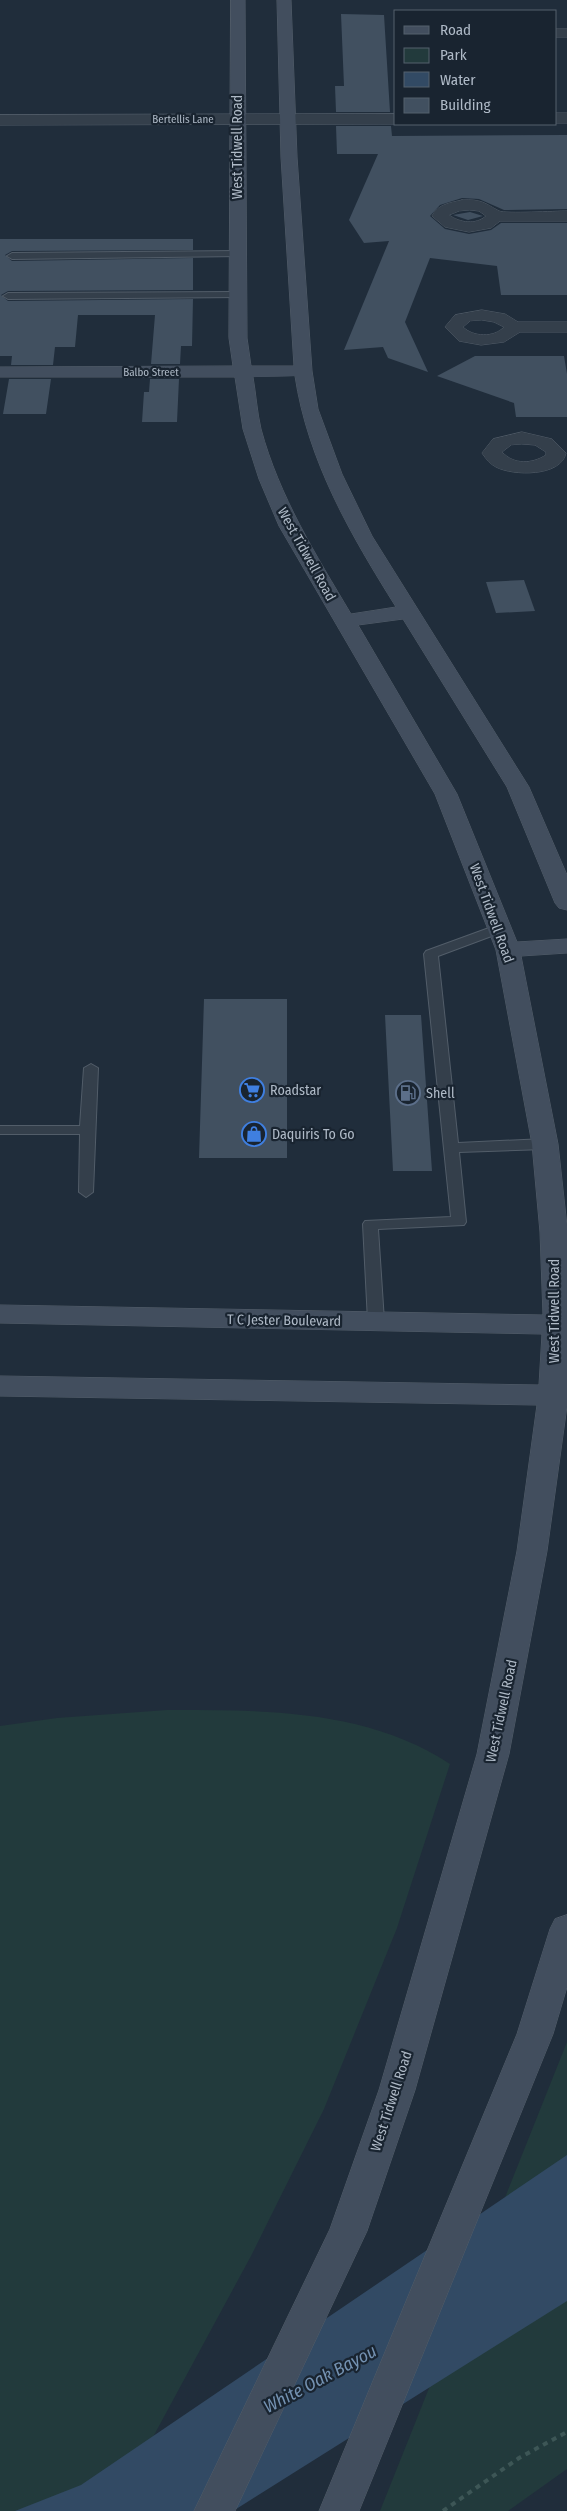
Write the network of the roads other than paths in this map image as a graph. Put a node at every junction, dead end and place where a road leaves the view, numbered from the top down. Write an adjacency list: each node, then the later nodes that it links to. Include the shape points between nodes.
1 (238, 0): 3 (main road, West Tidwell Road)
2 (284, 0): 4 (main road)
3 (237, 119): 4 (street, Bertellis Lane); 6 (street, Bertellis Lane); 9 (main road, West Tidwell Road)
4 (288, 119): 5 (street, Bertellis Lane); 15 (main road)
5 (394, 119)
6 (0, 120)
7 (495, 216): 8 (street)
8 (567, 216)
9 (238, 254): 10 (lane); 11 (main road, West Tidwell Road)
10 (12, 256)
11 (238, 295): 12 (lane); 17 (main road, West Tidwell Road)
12 (8, 296)
13 (513, 327): 14 (street)
14 (567, 327)
15 (303, 371): 17 (main road, Balbo Street); 18 (main road, via 309,409 332,474 362,536)
16 (0, 372): 17 (main road, Balbo Street)
17 (242, 372): 19 (main road, West Tidwell Road, via 252,429 269,479 289,526)
18 (408, 612): 19 (main road); 20 (main road, via 518,786)
19 (345, 621): 21 (main road, West Tidwell Road, via 446,794)
20 (567, 903)
21 (504, 939): 22 (main road); 26 (main road, West Tidwell Road); 27 (lane, via 431,954)
22 (567, 946)
23 (91, 1068): 25 (lane)
24 (0, 1130): 25 (lane)
25 (87, 1130): 28 (lane)
26 (545, 1144): 27 (lane); 31 (main road, West Tidwell Road)
27 (452, 1148): 30 (lane, via 459,1222 370,1224)
28 (86, 1192)
29 (0, 1314): 30 (main road, T C Jester Boulevard)
30 (376, 1322): 31 (main road, T C Jester Boulevard)
31 (562, 1325): 33 (main road, West Tidwell Road)
32 (0, 1386): 33 (main road)
33 (560, 1396): 35 (main road, West Tidwell Road, via 493,1754 396,2090 348,2231)
34 (567, 1929): 36 (main road, via 535,2034)
35 (214, 2511)
36 (339, 2511)

